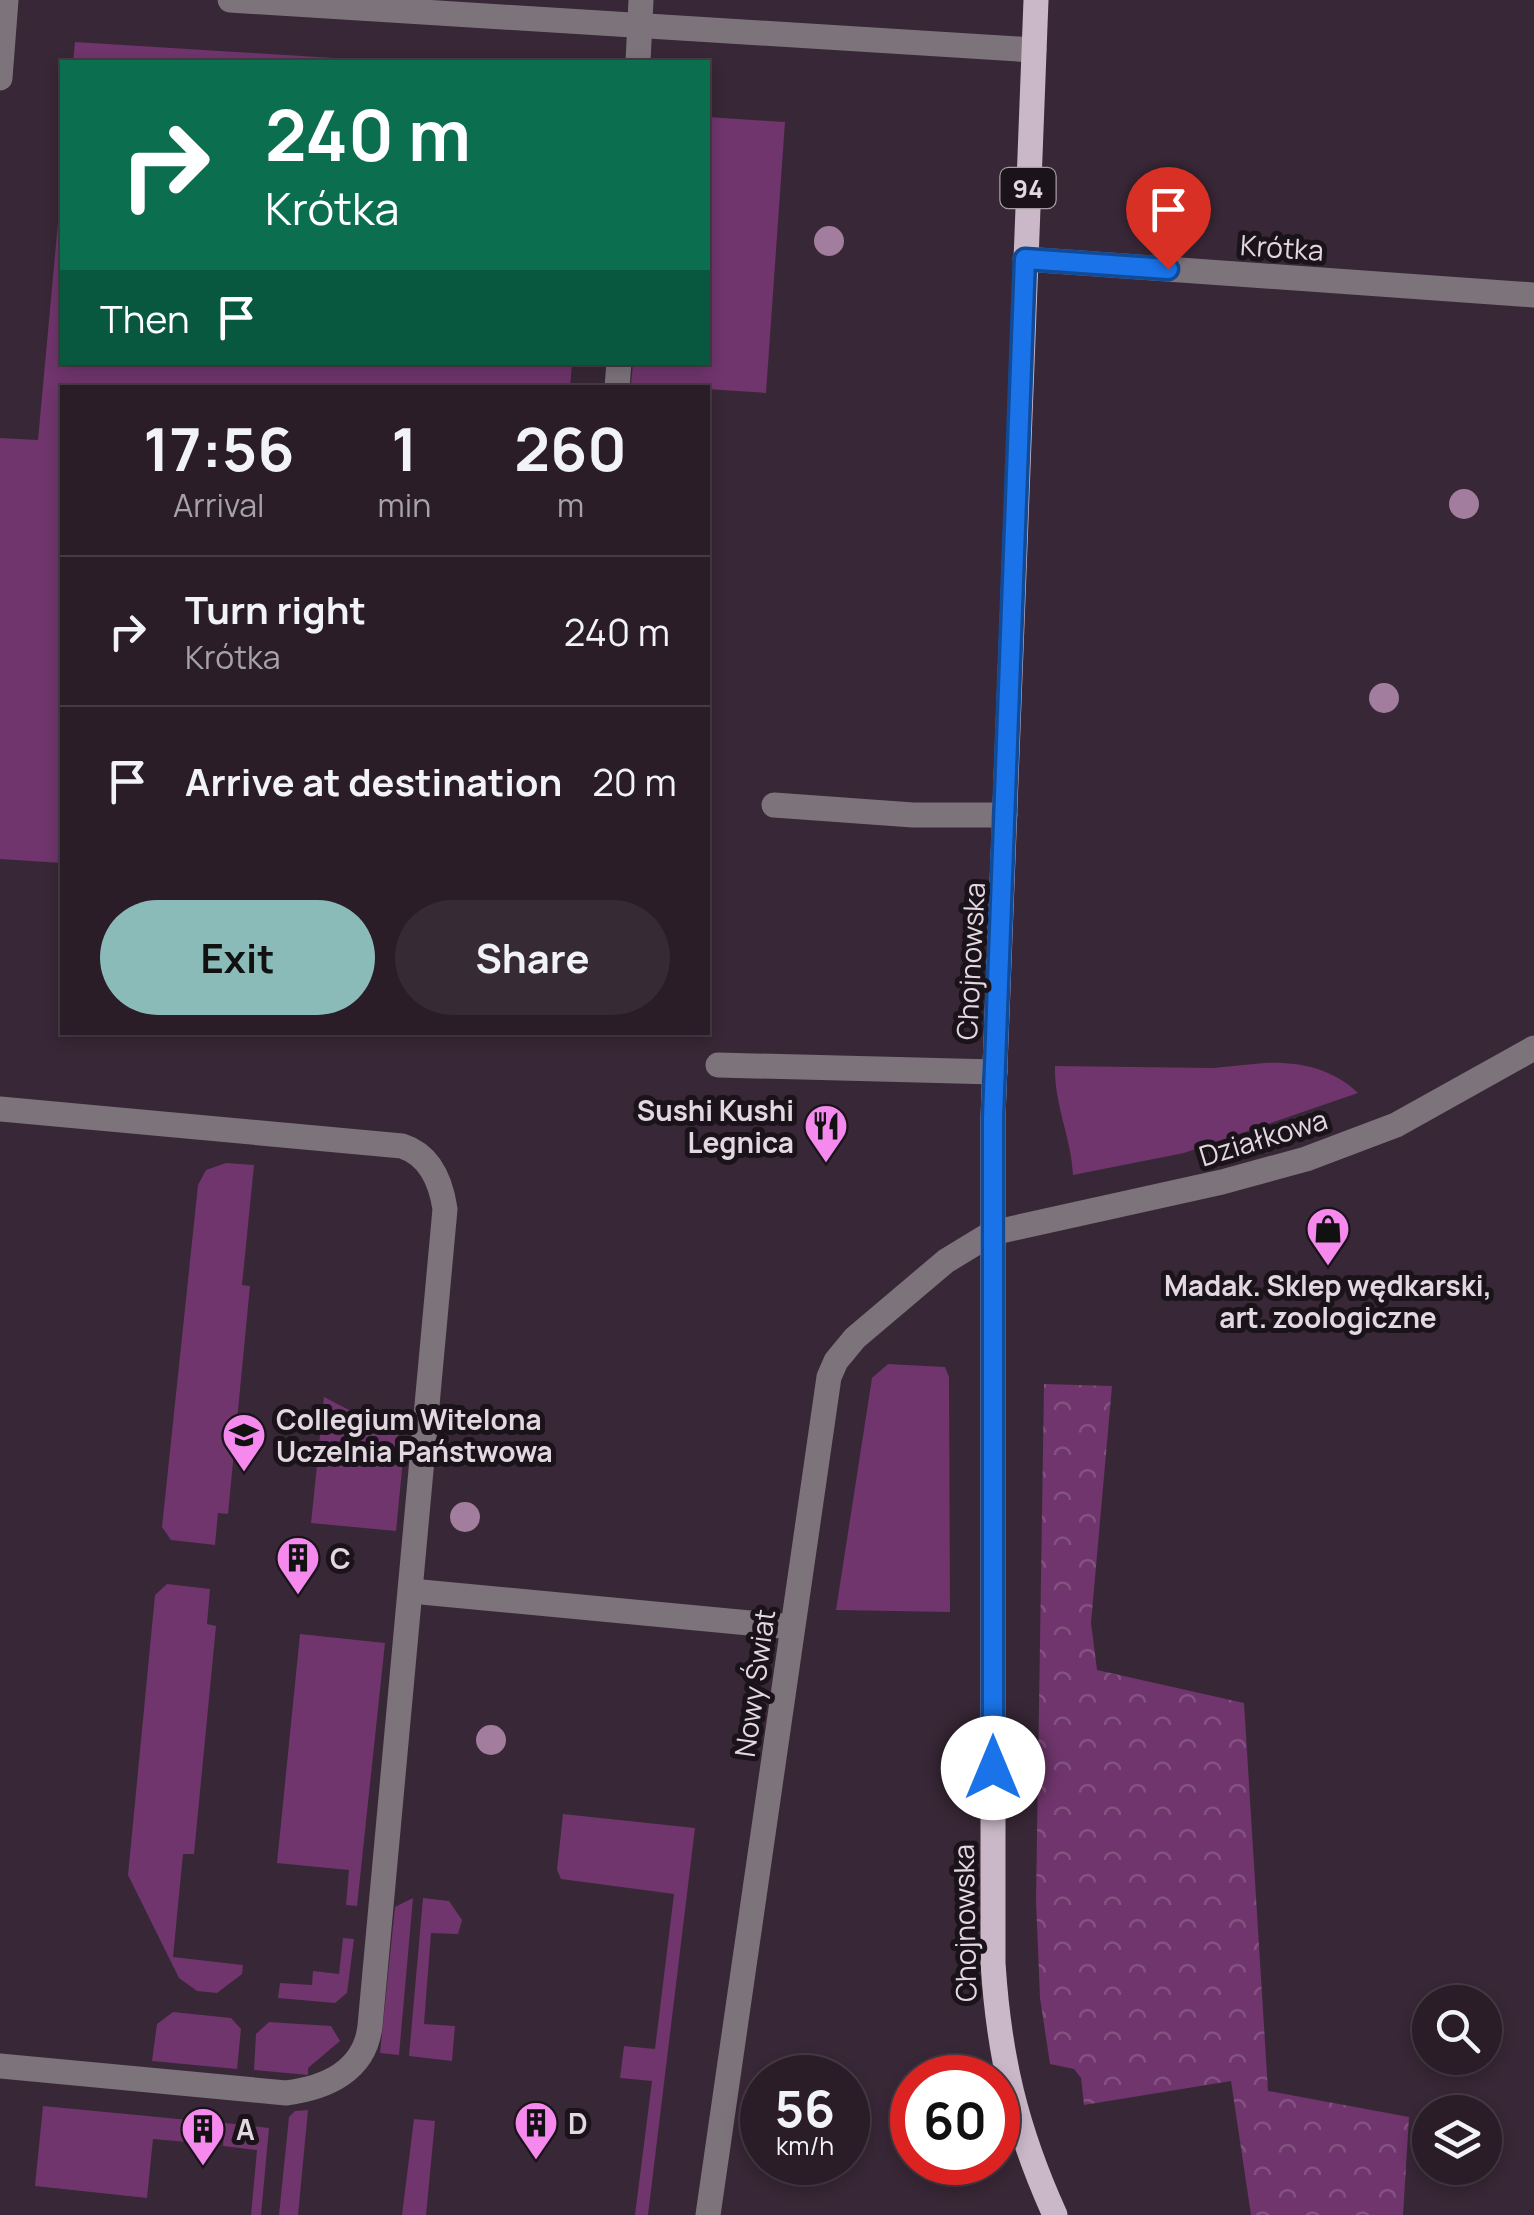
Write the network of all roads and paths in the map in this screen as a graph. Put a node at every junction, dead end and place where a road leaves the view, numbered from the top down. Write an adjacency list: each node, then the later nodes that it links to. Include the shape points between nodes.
1 (6, 0): 7 (street)
2 (230, 0): 4 (street)
3 (1036, 0): 5 (main road, Chojnowska / 94)
4 (640, 11): 5 (street); 6 (street)
5 (1034, 50): 8 (main road, Chojnowska / 94)
6 (638, 60)
7 (0, 78)
8 (1025, 259): 9 (street, Krótka); 11 (main road, Chojnowska / 94)
9 (1534, 295)
10 (774, 804): 11 (street)
11 (1005, 815): 14 (main road, Chojnowska / 94)
12 (1534, 1048): 16 (street, Działkowa, via 1396,1124 1306,1159)
13 (718, 1065): 14 (street)
14 (995, 1072): 16 (main road, Chojnowska / 94)
15 (0, 1109): 17 (street, via 402,1146 428,1163 441,1186 445,1224)
16 (992, 1233): 18 (street, Nowy Świat, via 903,1295 832,1366); 21 (main road, Chojnowska / 94, via 996,2022 1011,2104)
17 (411, 1591): 18 (street); 19 (street, via 370,2026 355,2063 330,2082 286,2093)
18 (792, 1627): 20 (street, Nowy Świat)
19 (0, 2066)
20 (708, 2215)
21 (1055, 2215)

